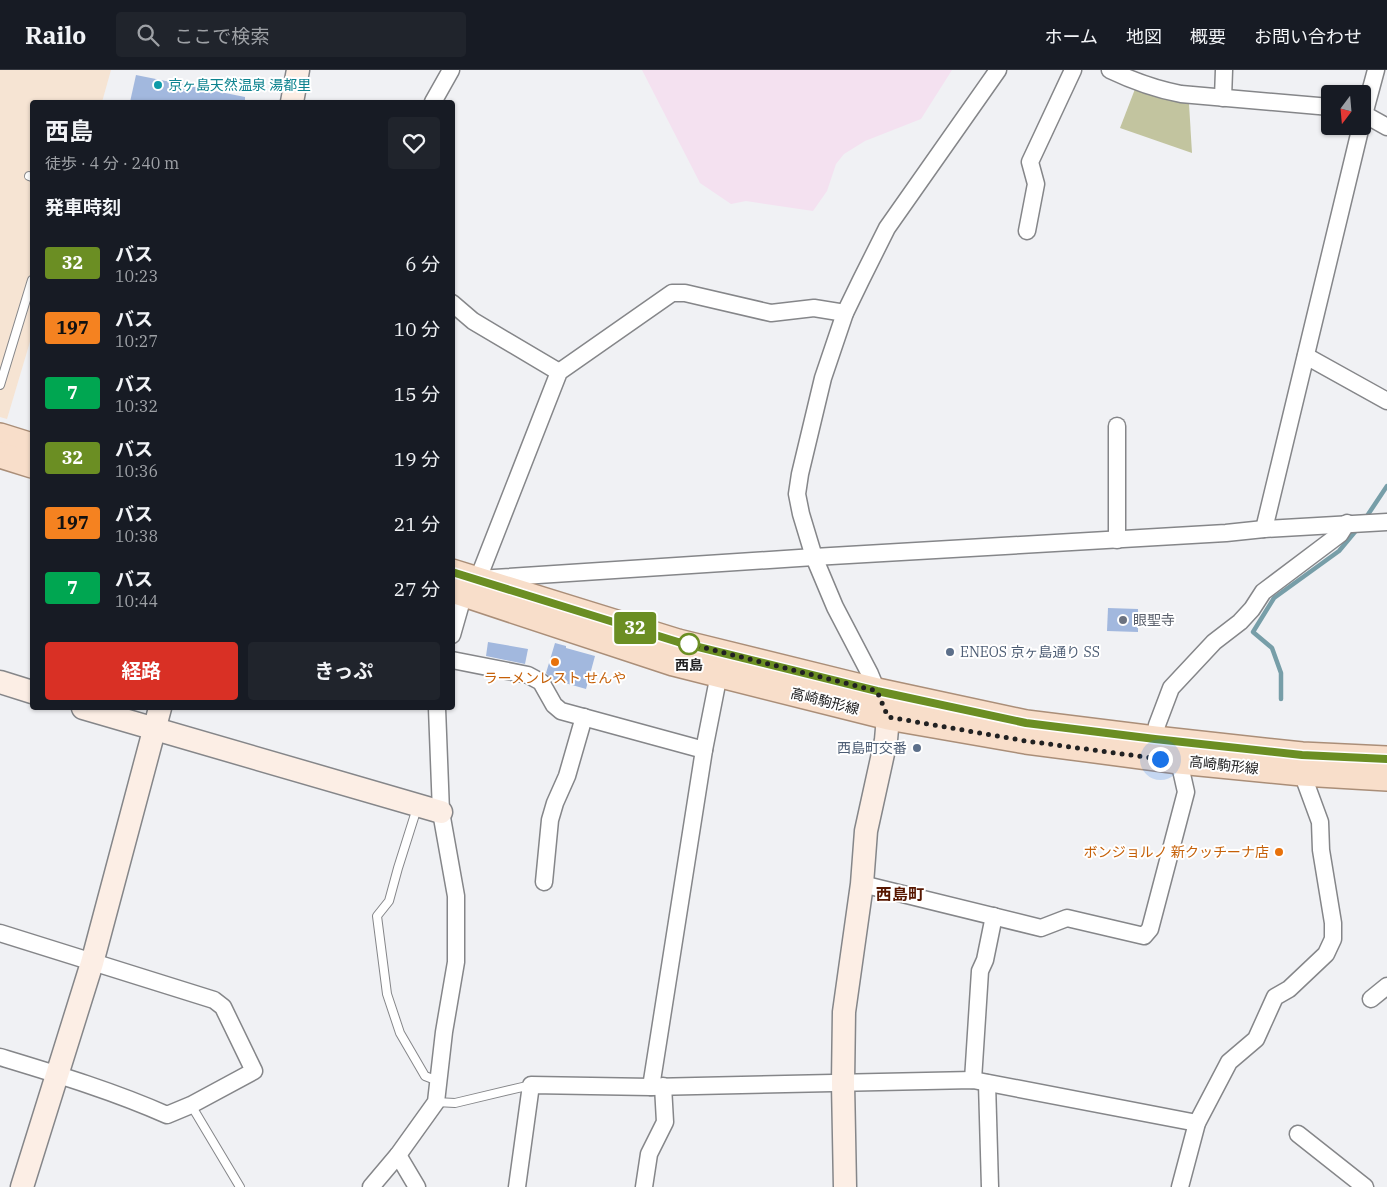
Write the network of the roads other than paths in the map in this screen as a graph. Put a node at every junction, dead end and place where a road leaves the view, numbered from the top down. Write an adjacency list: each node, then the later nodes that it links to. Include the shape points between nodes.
1 (298, 70): 10 (street)
2 (451, 70): 11 (street)
3 (998, 70): 19 (street, via 887,228)
4 (1073, 70): 16 (street, via 1030,162 1036,184)
5 (1110, 70): 9 (street, via 1156,89)
6 (1224, 70): 9 (street)
7 (1376, 70): 8 (street)
8 (1371, 89)
9 (1222, 98): 12 (street)
10 (292, 100)
11 (434, 100)
12 (1321, 106)
13 (1371, 122): 14 (street)
14 (1387, 127)
15 (1359, 135): 20 (street)
16 (1027, 231)
17 (30, 287): 22 (lane)
18 (455, 306): 21 (street, via 473,321)
19 (845, 313): 21 (street, via 814,308 771,313 685,293 672,293); 33 (street, via 823,378 797,494)
20 (1306, 356): 23 (street); 31 (street)
21 (559, 372): 34 (street)
22 (0, 385)
23 (1387, 401)
24 (1117, 426): 32 (street)
25 (0, 436): 26 (main road)
26 (30, 445)
27 (0, 455): 28 (main road)
28 (30, 464)
29 (1387, 522): 30 (street)
30 (1347, 523): 31 (street); 47 (street, via 1340,534 1263,592 1252,610 1214,642 1170,688)
31 (1264, 529): 32 (street)
32 (1117, 540): 33 (street)
33 (814, 557): 34 (street); 40 (street)
34 (462, 584): 35 (street); 37 (main road, 高崎駒形線, via 673,663); 40 (main road, 高崎駒形線)
35 (455, 620)
36 (455, 661): 44 (street, via 528,675 541,682 561,711)
37 (719, 674): 45 (main road, 高崎駒形線); 48 (street)
38 (0, 682): 39 (street)
39 (30, 691)
40 (877, 691): 45 (street); 47 (main road, 高崎駒形線, via 1026,723)
41 (90, 710): 46 (street)
42 (160, 710): 46 (street)
43 (437, 710): 54 (street)
44 (584, 717): 48 (street); 55 (street, via 568,776 550,820)
45 (888, 717): 50 (main road, 高崎駒形線, via 1026,741); 56 (street, via 866,831)
46 (155, 730): 53 (street); 59 (street)
47 (1155, 739): 49 (main road, 高崎駒形線, via 1302,755)
48 (704, 750): 68 (street)
49 (1387, 759)
50 (1179, 761): 51 (main road, 高崎駒形線); 57 (street, via 1186,792 1150,928 1144,936 1067,918 1041,928)
51 (1302, 773): 52 (main road, 高崎駒形線); 71 (street, via 1320,822 1333,939 1326,954 1289,989 1275,997 1256,1039 1229,1062)
52 (1387, 778)
53 (418, 806): 54 (street); 64 (lane, via 389,900 377,916 387,994 400,1032 425,1076)
54 (441, 812): 64 (street, via 456,896 456,962)
55 (544, 882)
56 (862, 884): 57 (street); 66 (street, via 844,1012)
57 (994, 916): 65 (street, via 980,971)
58 (0, 933): 59 (street)
59 (92, 962): 63 (street); 70 (street, via 214,1000 223,1007 254,1072)
60 (1387, 986): 61 (street)
61 (1371, 999)
62 (0, 1058): 63 (street)
63 (56, 1074): 70 (street, via 167,1115); 74 (street)
64 (438, 1081): 69 (street)
65 (980, 1081): 66 (street); 71 (street); 81 (street)
66 (843, 1083): 68 (street); 80 (street)
67 (531, 1085): 68 (street); 69 (lane, via 456,1103); 78 (street)
68 (657, 1086): 79 (street, via 665,1122 649,1154)
69 (436, 1102): 73 (street)
70 (191, 1105): 75 (lane)
71 (1197, 1122): 82 (street)
72 (1298, 1134): 83 (street)
73 (398, 1155): 76 (street); 77 (street)
74 (22, 1187)
75 (240, 1187)
76 (371, 1187)
77 (417, 1187)
78 (517, 1187)
79 (644, 1187)
80 (845, 1187)
81 (990, 1187)
82 (1180, 1187)
83 (1365, 1187)

